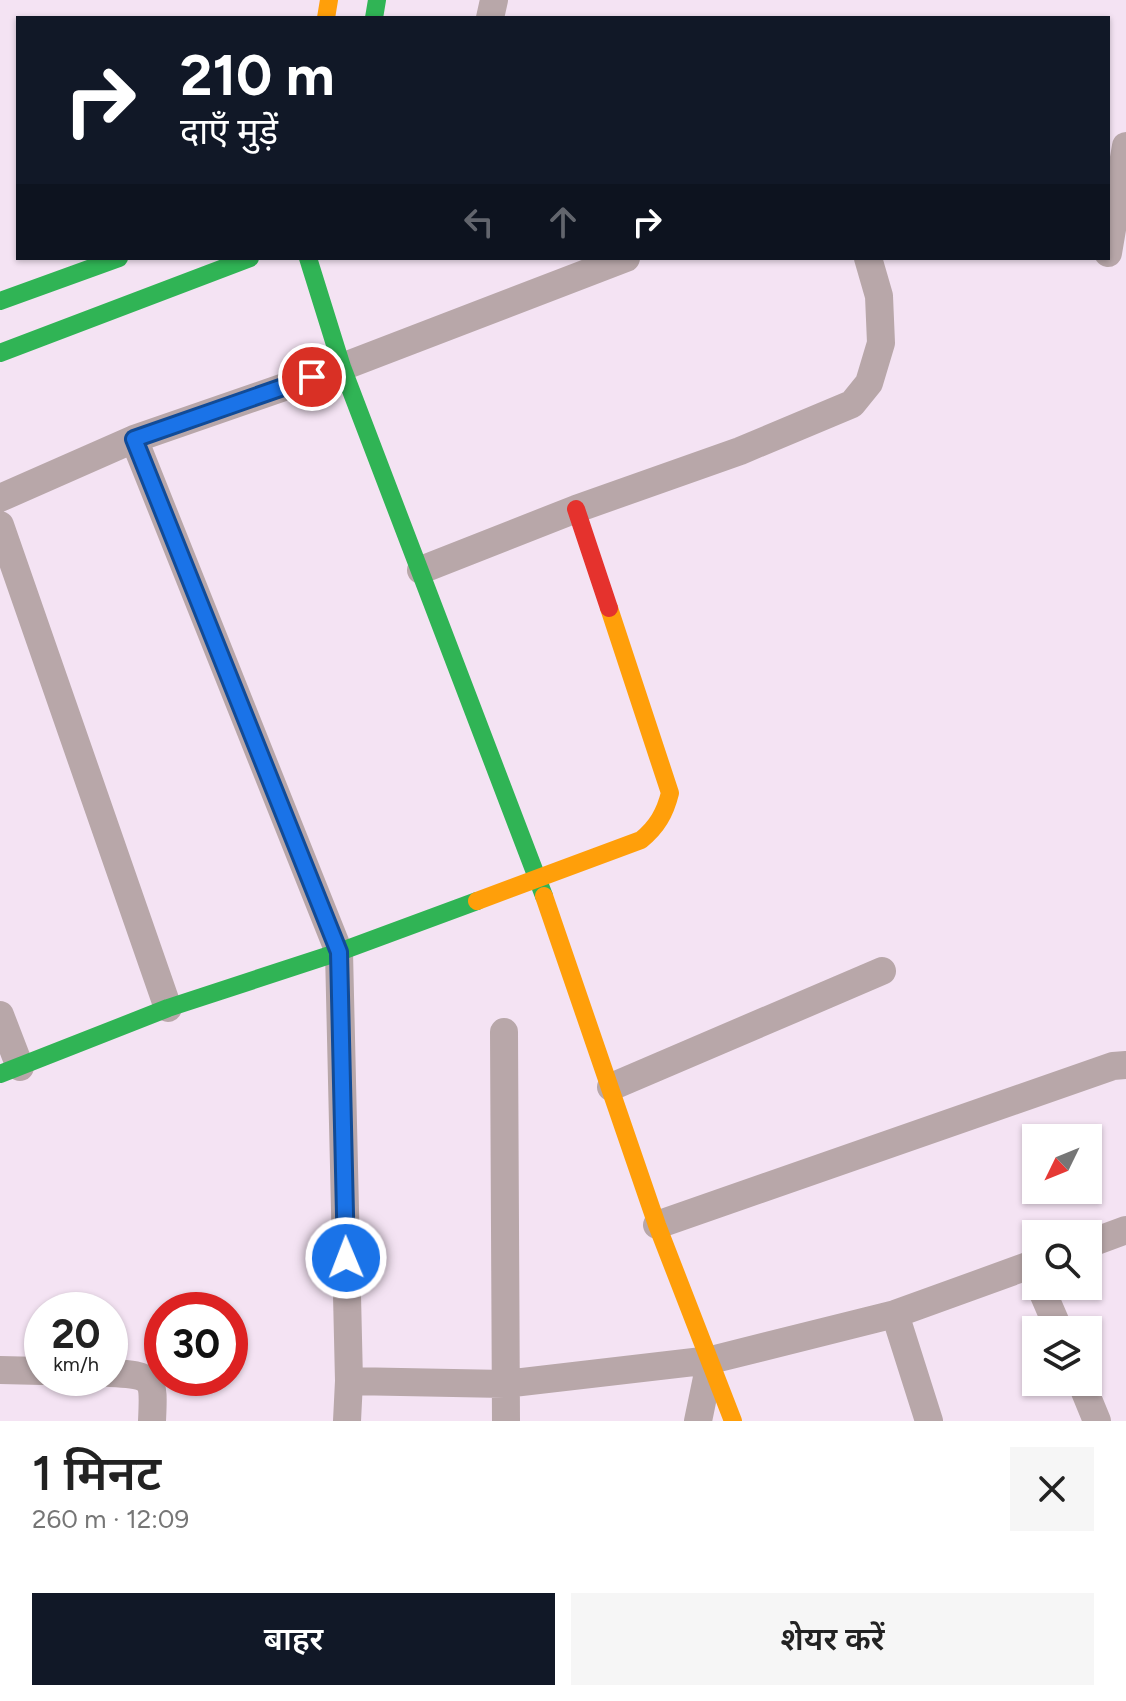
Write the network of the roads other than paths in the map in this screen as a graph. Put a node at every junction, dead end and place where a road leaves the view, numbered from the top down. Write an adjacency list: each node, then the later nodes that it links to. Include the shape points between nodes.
1 (1126, 146): 2 (street)
2 (1110, 240)
3 (113, 260): 8 (street)
4 (245, 260): 9 (street)
5 (309, 260): 10 (street)
6 (621, 260): 10 (street)
7 (869, 260): 13 (street, via 879,296 881,343 869,383 852,404 740,451)
8 (0, 301)
9 (0, 353)
10 (342, 367): 11 (street); 15 (street)
11 (134, 439): 12 (street); 17 (street)
12 (0, 498)
13 (576, 509): 15 (street); 16 (street, via 670,793 666,812 641,840)
14 (0, 525): 19 (street)
15 (421, 570): 16 (street)
16 (537, 877): 17 (street); 24 (street)
17 (339, 952): 19 (street); 34 (street)
18 (882, 971): 24 (street)
19 (168, 1008): 23 (street)
20 (0, 1015): 23 (street)
21 (504, 1032): 35 (street)
22 (1126, 1065): 25 (street)
23 (10, 1071)
24 (611, 1087): 25 (street)
25 (657, 1225): 30 (street)
26 (1126, 1230): 27 (street)
27 (1102, 1239)
28 (1022, 1276): 29 (street)
29 (895, 1314): 30 (street); 42 (street)
30 (711, 1360): 35 (street); 40 (street); 41 (street)
31 (0, 1370): 32 (street)
32 (24, 1371)
33 (128, 1374): 37 (street, via 150,1381)
34 (349, 1381): 35 (street); 38 (street)
35 (505, 1384): 39 (street)
36 (1087, 1396): 43 (street)
37 (152, 1421)
38 (347, 1421)
39 (506, 1421)
40 (698, 1421)
41 (733, 1421)
42 (929, 1421)
43 (1097, 1421)

